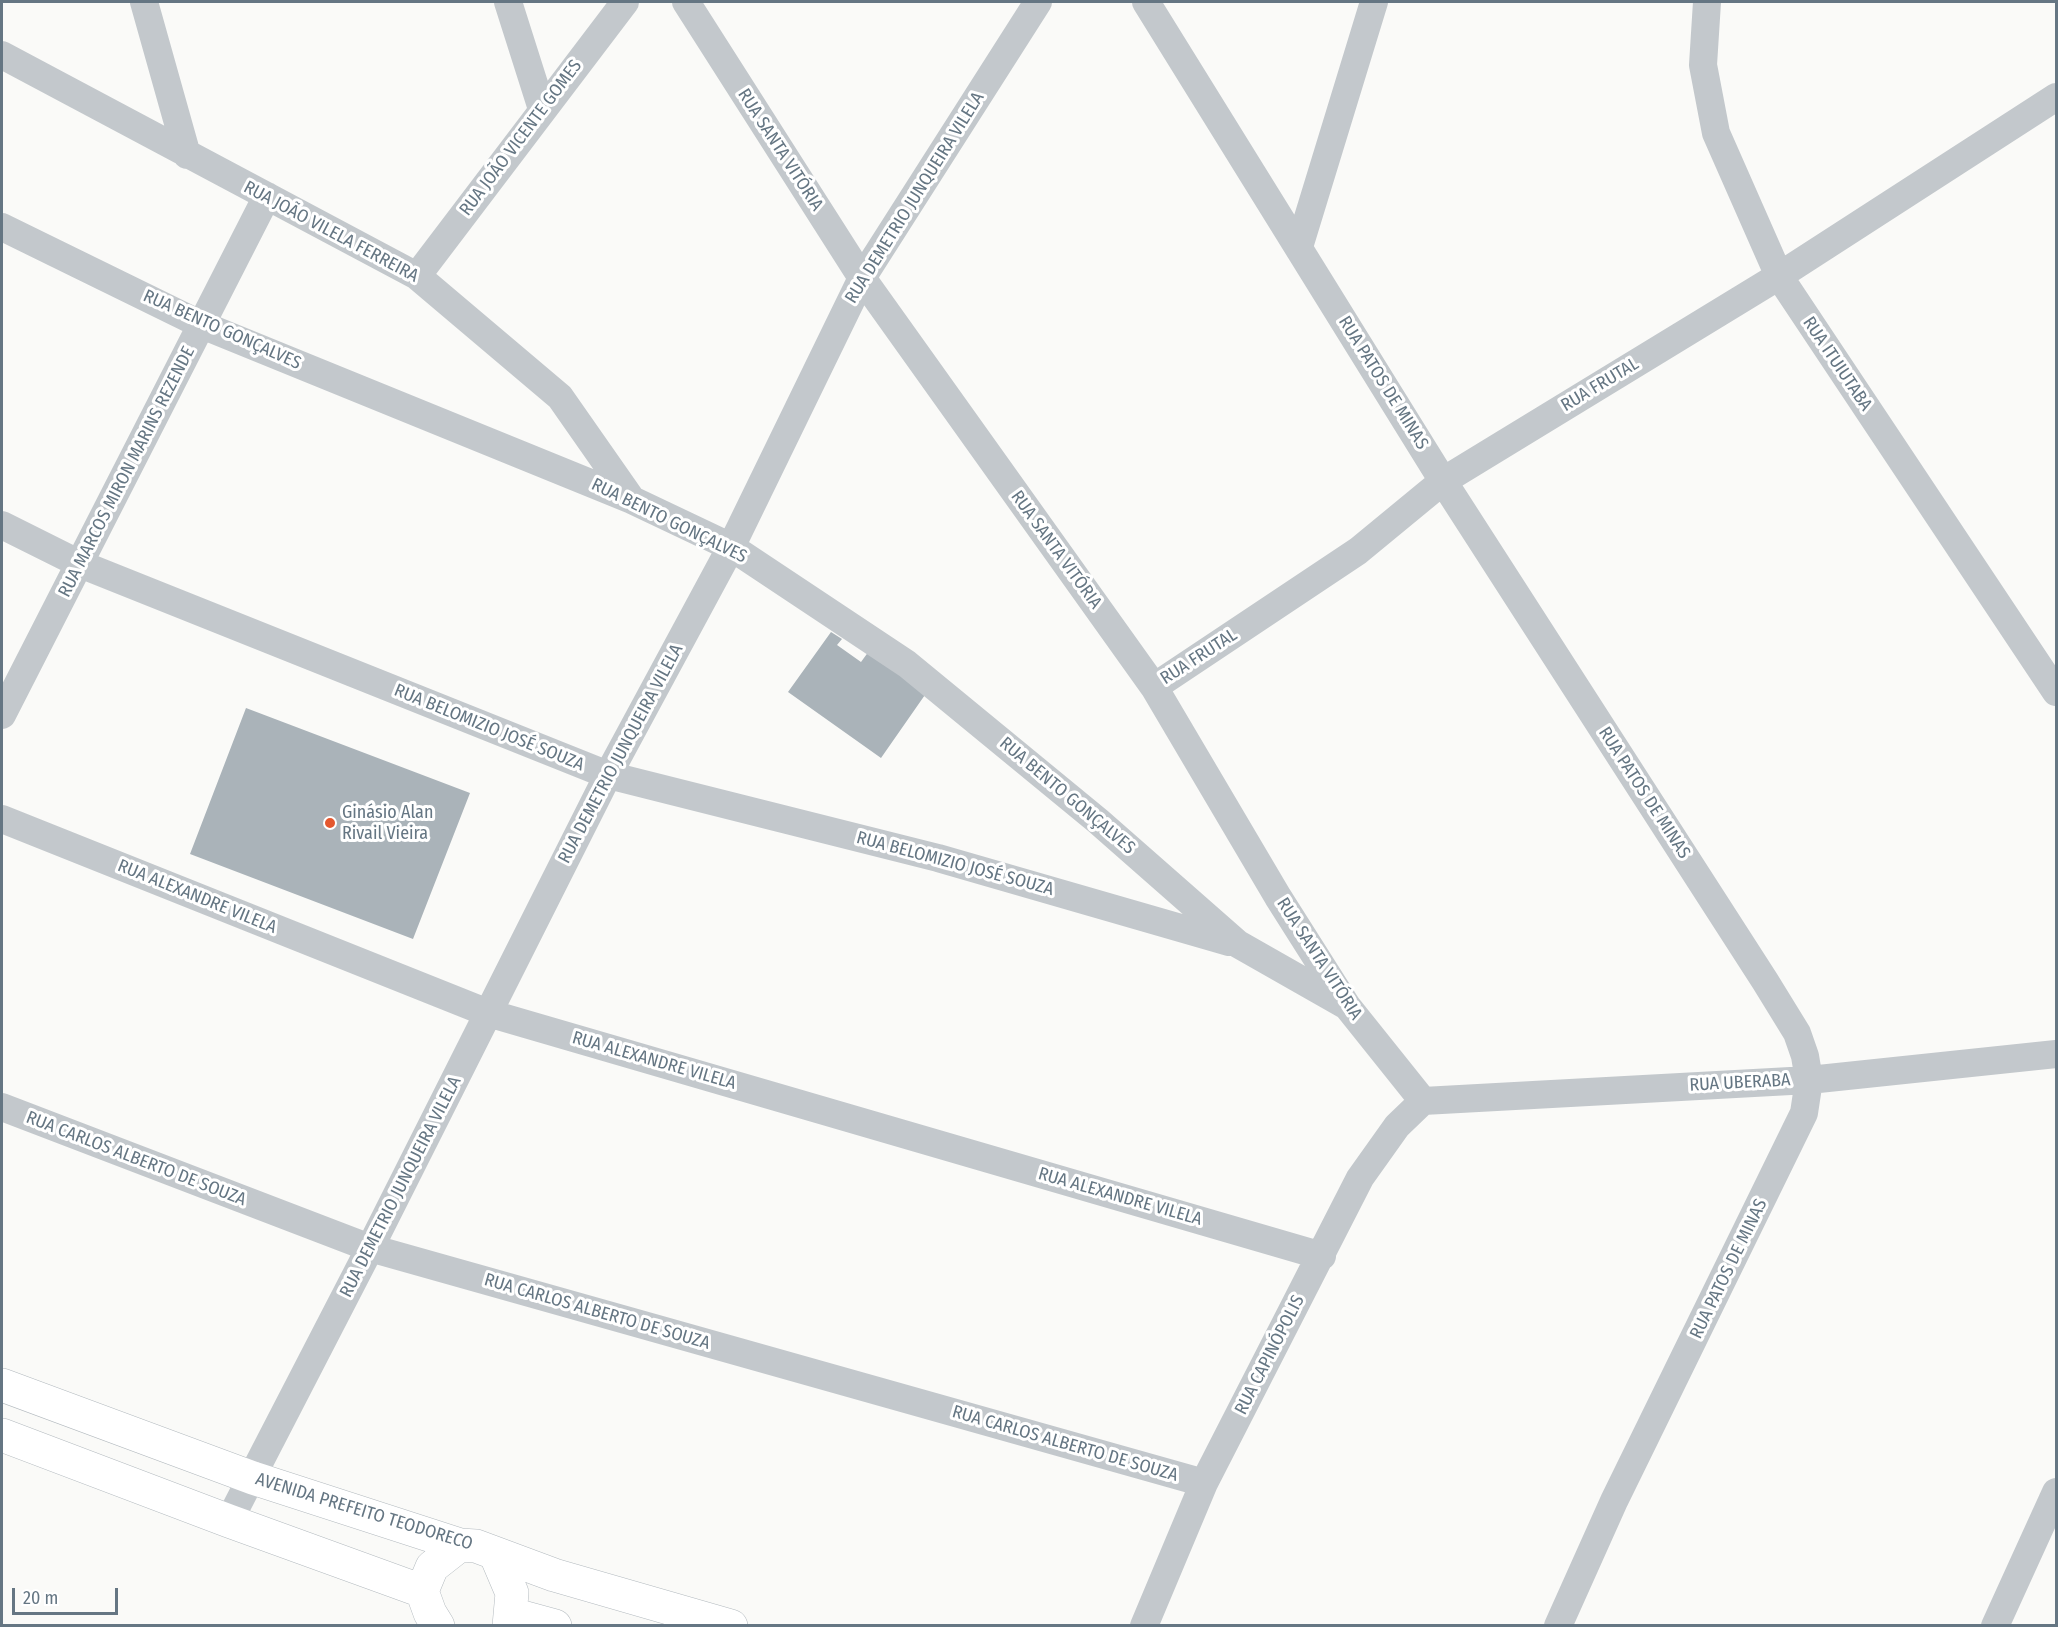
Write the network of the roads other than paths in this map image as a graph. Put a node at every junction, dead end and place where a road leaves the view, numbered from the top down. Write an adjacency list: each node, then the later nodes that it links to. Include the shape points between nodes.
1 (144, 2): 12 (street)
2 (508, 2): 11 (street)
3 (625, 2): 11 (street, RUA JOÃO VICENTE GOMES)
4 (686, 2): 18 (street, RUA SANTA VITÓRIA)
5 (1038, 2): 18 (street, RUA DEMETRIO JUNQUEIRA VILELA)
6 (1146, 2): 15 (street, RUA PATOS DE MINAS)
7 (1374, 2): 15 (street)
8 (1707, 2): 17 (street, RUA ITUIUTABA, via 1703,65 1713,123)
9 (2, 55): 12 (street, RUA JOÃO VILELA FERREIRA)
10 (2056, 97): 17 (street, RUA FRUTAL)
11 (542, 109): 16 (street, RUA JOÃO VICENTE GOMES)
12 (187, 155): 13 (street, RUA JOÃO VILELA FERREIRA)
13 (267, 196): 16 (street, RUA JOÃO VILELA FERREIRA); 19 (street, RUA MARCOS MIRON MARINS REZENDE)
14 (2, 227): 19 (street, RUA BENTO GONÇALVES)
15 (1299, 247): 20 (street, RUA PATOS DE MINAS)
16 (417, 276): 21 (street, RUA JOÃO VILELA FERREIRA, via 560,397)
17 (1779, 276): 20 (street, RUA FRUTAL); 26 (street, RUA ITUIUTABA)
18 (862, 278): 23 (street, RUA DEMETRIO JUNQUEIRA VILELA); 25 (street, RUA SANTA VITÓRIA)
19 (202, 325): 21 (street, RUA BENTO GONÇALVES); 24 (street, RUA MARCOS MIRON MARINS REZENDE)
20 (1443, 481): 25 (street, RUA FRUTAL, via 1358,551); 34 (street, RUA PATOS DE MINAS, via 1797,1033)
21 (632, 500): 23 (street, RUA BENTO GONÇALVES)
22 (2, 525): 24 (street, RUA BELOMIZIO JOSÉ SOUZA)
23 (731, 547): 28 (street, RUA DEMETRIO JUNQUEIRA VILELA); 30 (street, RUA BENTO GONÇALVES, via 907,664 1098,821)
24 (80, 564): 27 (street, RUA MARCOS MIRON MARINS REZENDE); 28 (street, RUA BELOMIZIO JOSÉ SOUZA)
25 (1154, 687): 31 (street, RUA SANTA VITÓRIA)
26 (2056, 692)
27 (2, 715)
28 (608, 775): 30 (street, RUA BELOMIZIO JOSÉ SOUZA, via 938,858); 32 (street, RUA DEMETRIO JUNQUEIRA VILELA)
29 (2, 819): 32 (street, RUA ALEXANDRE VILELA)
30 (1238, 944): 31 (street, RUA BENTO GONÇALVES)
31 (1347, 1006): 35 (street, RUA SANTA VITÓRIA)
32 (488, 1013): 37 (street, RUA DEMETRIO JUNQUEIRA VILELA); 38 (street, RUA ALEXANDRE VILELA)
33 (2056, 1054): 34 (street, RUA UBERABA)
34 (1809, 1080): 35 (street, RUA UBERABA); 53 (street, RUA PATOS DE MINAS, via 1804,1113 1787,1151 1614,1501)
35 (1423, 1101): 38 (street, RUA CAPINÓPOLIS, via 1397,1126 1360,1178)
36 (2, 1107): 37 (street, RUA CARLOS ALBERTO DE SOUZA)
37 (370, 1248): 41 (street, RUA DEMETRIO JUNQUEIRA VILELA); 42 (street, RUA CARLOS ALBERTO DE SOUZA)
38 (1322, 1256): 42 (street, RUA CAPINÓPOLIS)
39 (2, 1385): 41 (main road, AVENIDA PREFEITO TEODORECO)
40 (2, 1435): 44 (main road)
41 (253, 1478): 44 (street, RUA DEMETRIO JUNQUEIRA VILELA); 45 (main road, AVENIDA PREFEITO TEODORECO)
42 (1204, 1483): 52 (street, RUA CAPINÓPOLIS)
43 (2056, 1492): 54 (street)
44 (229, 1521): 47 (main road)
45 (460, 1545): 46 (main road, AVENIDA PREFEITO TEODORECO); 47 (main road, via 432,1567)
46 (495, 1553): 48 (main road, via 512,1593); 51 (main road, AVENIDA PREFEITO TEODORECO, via 554,1575)
47 (422, 1591): 49 (main road)
48 (510, 1620): 50 (main road)
49 (438, 1626)
50 (555, 1626)
51 (731, 1626)
52 (1144, 1626)
53 (1558, 1626)
54 (1995, 1626)

